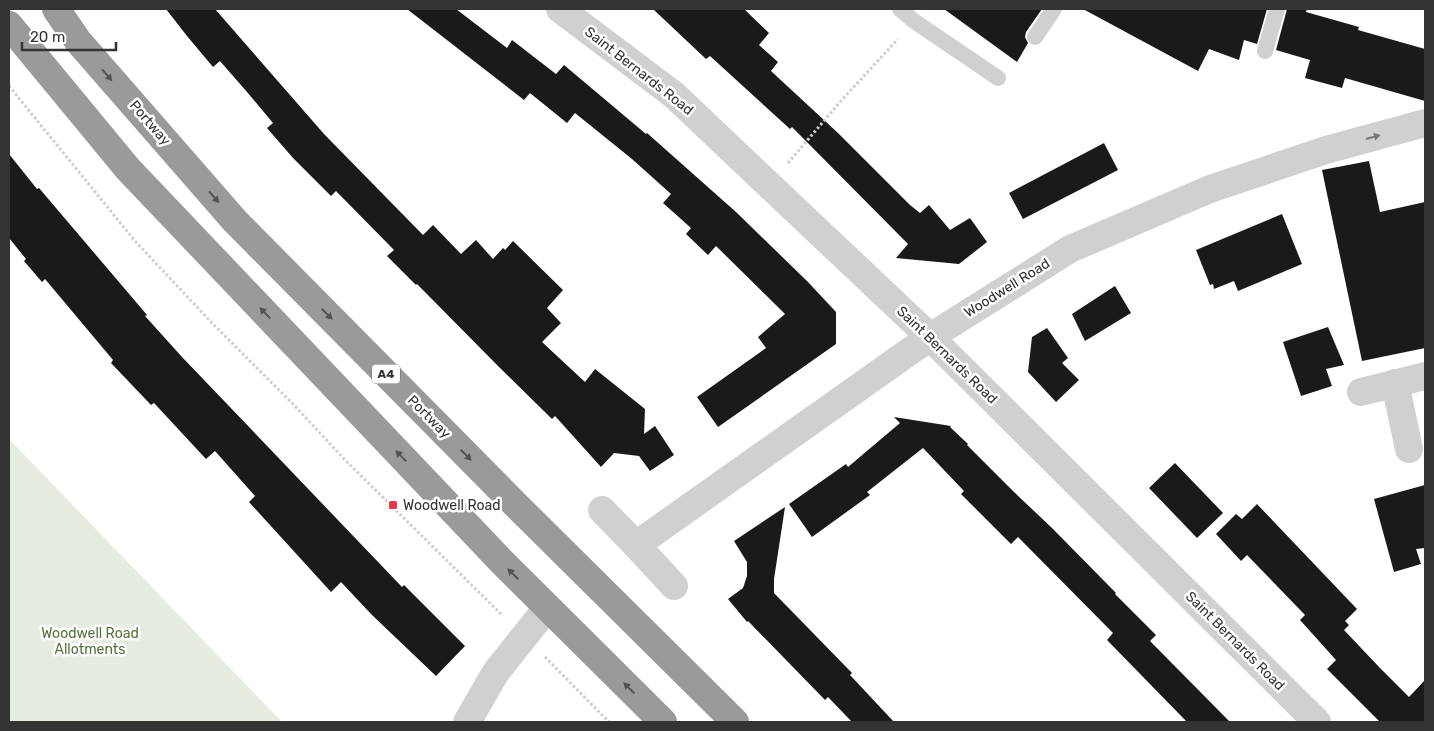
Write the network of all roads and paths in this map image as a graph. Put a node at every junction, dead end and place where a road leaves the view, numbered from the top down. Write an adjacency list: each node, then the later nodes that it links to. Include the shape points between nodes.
1 (56, 9): 27 (highway, Portway / A4, one-way to 27, via 78,41 235,221)
2 (560, 9): 14 (street, Saint Bernards Road, via 674,95)
3 (900, 9): 6 (lane)
4 (1054, 9): 8 (lane)
5 (1277, 9): 9 (lane)
6 (914, 21): 10 (lane); 13 (path)
7 (9, 24): 22 (highway, one-way to 7, via 128,169)
8 (1036, 37)
9 (1265, 51)
10 (998, 78)
11 (9, 86): 23 (path, via 135,241 344,459)
12 (1425, 123): 14 (street, Woodwell Road, one-way to 12, via 1070,249 1210,189 1326,150)
13 (793, 158)
14 (930, 337): 20 (street, Woodwell Road); 28 (street, Saint Bernards Road)
15 (1425, 376): 16 (street)
16 (1395, 383): 17 (street); 18 (street)
17 (1361, 392)
18 (1409, 449)
19 (602, 510): 20 (street)
20 (636, 545): 21 (street)
21 (674, 586)
22 (547, 608): 23 (street); 26 (highway, one-way to 22)
23 (524, 637): 24 (street, via 496,672); 25 (path)
24 (467, 722)
25 (609, 722)
26 (663, 722)
27 (735, 722)
28 (1317, 722)

